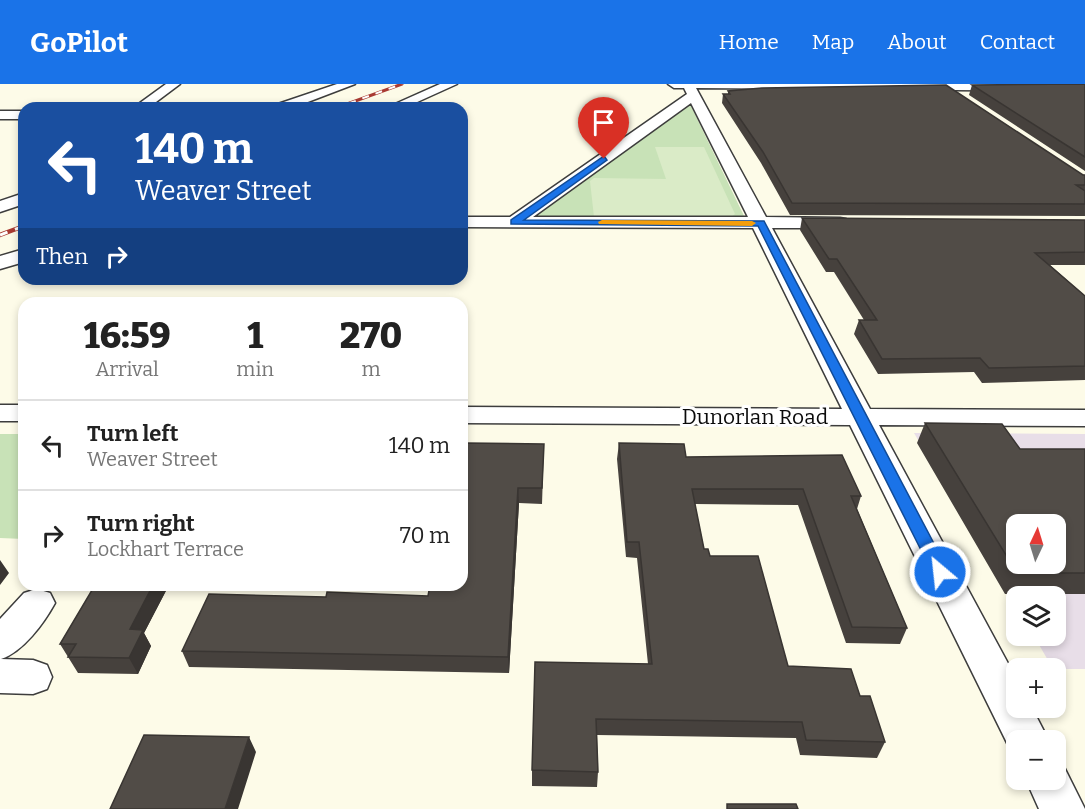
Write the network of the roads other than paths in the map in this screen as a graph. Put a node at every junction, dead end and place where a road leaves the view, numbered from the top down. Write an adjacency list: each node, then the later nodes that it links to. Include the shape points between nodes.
1 (174, 84): 8 (street)
2 (349, 84): 9 (street)
3 (451, 84): 10 (street)
4 (944, 86): 5 (street); 6 (street); 7 (street)
5 (1083, 86)
6 (685, 88): 16 (street); 17 (street)
7 (963, 99)
8 (148, 102)
9 (297, 102)
10 (408, 102)
11 (0, 115): 12 (street)
12 (18, 116)
13 (18, 200): 14 (street)
14 (0, 207)
15 (468, 222): 16 (street)
16 (514, 222): 17 (street)
17 (761, 223): 18 (street); 24 (street)
18 (855, 224)
19 (18, 257): 20 (street)
20 (0, 263)
21 (0, 413): 22 (street)
22 (18, 413)
23 (468, 415): 24 (street, Dunorlan Road)
24 (860, 417): 25 (street, Dunorlan Road); 28 (street)
25 (1085, 418)
26 (37, 603): 27 (street)
27 (0, 644)
28 (1022, 730)
29 (1053, 790): 30 (street)
30 (1063, 809)

